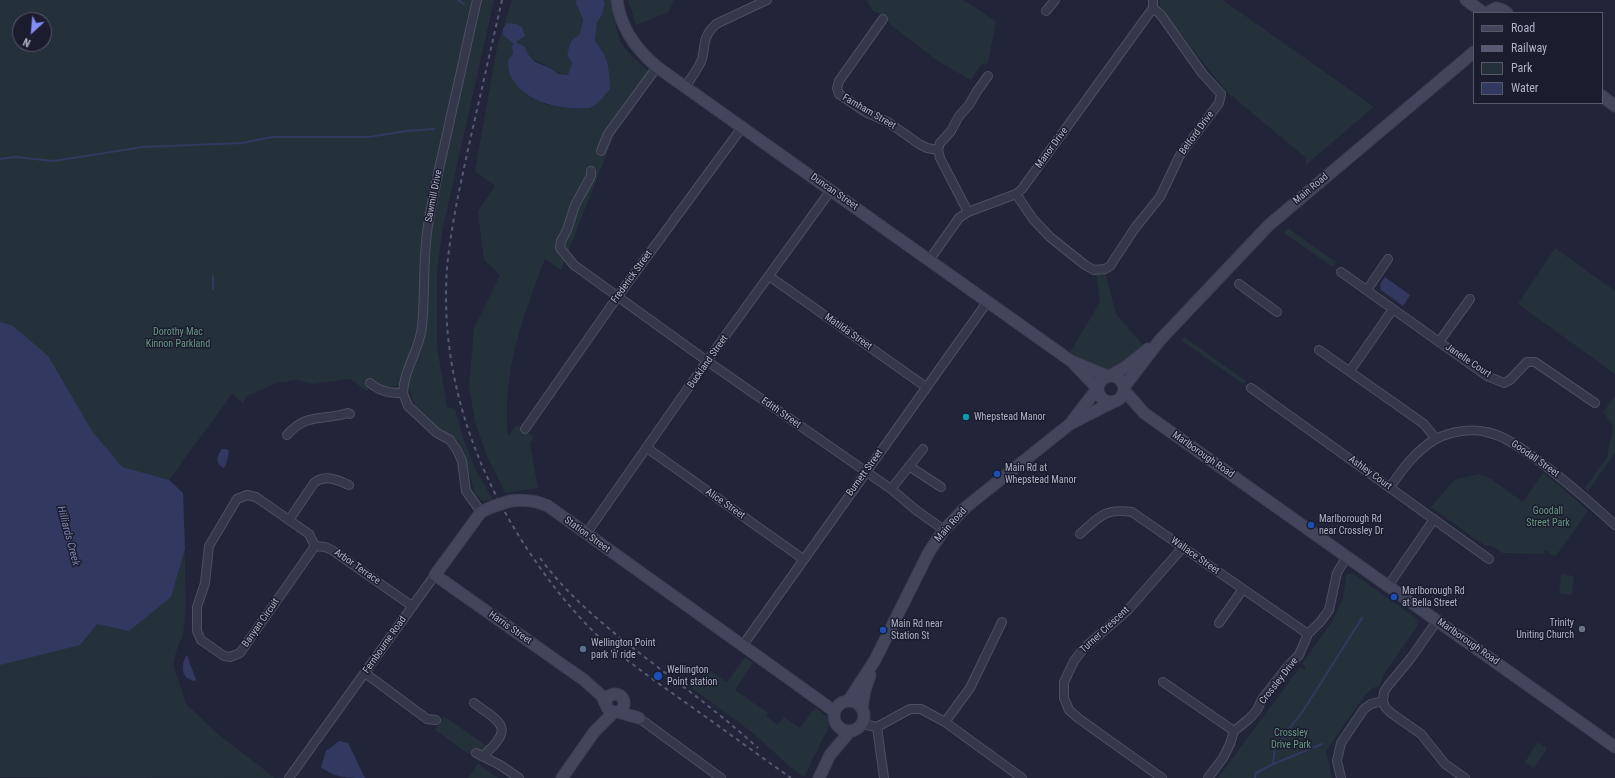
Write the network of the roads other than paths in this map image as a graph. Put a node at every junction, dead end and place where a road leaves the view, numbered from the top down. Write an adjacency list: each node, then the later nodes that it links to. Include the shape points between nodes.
1 (477, 0): 48 (street, Sawmill Drive, via 428,226 422,327 414,357 405,376)
2 (767, 0): 15 (street, via 716,24 710,30 704,41 702,59)
3 (1055, 0): 8 (street)
4 (1466, 0): 9 (street)
5 (617, 2): 13 (street, Duncan Street, via 628,33 637,47)
6 (1153, 4): 23 (street, Manor Drive, via 1027,183); 23 (street, Belford Drive, via 1202,73 1220,90 1221,97 1180,155 1160,197 1134,228 1113,262 1105,269 1094,270 1050,237 1033,219)
7 (1506, 8): 10 (street, via 1496,8)
8 (1046, 11)
9 (1484, 12)
10 (1487, 12)
11 (883, 19): 19 (street, Famham Street, via 839,81 839,94 867,113 888,122 919,144)
12 (1473, 53): 36 (street, Main Road, via 1269,225)
13 (657, 67): 15 (street, Duncan Street); 20 (street, via 608,134)
14 (988, 76): 19 (street, via 940,143)
15 (686, 86): 18 (street, Duncan Street)
16 (1603, 97): 17 (street)
17 (1615, 106)
18 (743, 126): 22 (street, Duncan Street); 31 (street, Frederick Street)
19 (938, 150): 24 (street)
20 (601, 151)
21 (591, 170): 31 (street, Edith Street, via 591,176 575,205 560,248 574,265)
22 (831, 190): 25 (street, Duncan Street); 28 (street, Buckland Street)
23 (1016, 194): 24 (street, Manor Drive)
24 (968, 212): 25 (street, Manor Drive, via 959,218)
25 (930, 259): 33 (street, Duncan Street)
26 (1388, 259): 30 (street)
27 (1341, 272): 30 (street, Janelle Court)
28 (769, 276): 40 (street, Buckland Street); 44 (street, Matilda Street)
29 (1239, 284): 35 (street)
30 (1367, 290): 34 (street, Janelle Court)
31 (618, 296): 40 (street, Edith Street); 54 (street, Frederick Street)
32 (1470, 299): 37 (street)
33 (988, 301): 39 (street, Duncan Street); 44 (street, Burnett Street)
34 (1393, 309): 37 (street, Janelle Court); 41 (street)
35 (1277, 312)
36 (1160, 340): 42 (street, Main Road, via 1124,368); 45 (street, Main Road)
37 (1439, 342): 50 (street, Janelle Court, via 1487,376 1504,383 1527,362 1535,362)
38 (1319, 350): 41 (street)
39 (1071, 360): 42 (street, Duncan Street); 47 (street, Duncan Street)
40 (707, 362): 57 (street, Buckland Street); 60 (street, Edith Street)
41 (1350, 371): 56 (street, via 1424,424)
42 (1108, 376): 45 (street, via 1119,379); 47 (street, via 1101,380)
43 (370, 383): 48 (street, via 388,393)
44 (926, 387): 60 (street, Burnett Street)
45 (1124, 388): 49 (street, via 1121,397); 51 (street, Marlborough Road)
46 (1251, 388): 63 (street, Ashley Court)
47 (1098, 389): 49 (street, via 1103,400); 53 (street, Main Road)
48 (403, 393): 65 (street, via 408,406 437,434 450,440 457,450 462,461 466,491)
49 (1113, 402): 51 (street, Marlborough Road); 53 (street, Main Road)
50 (1595, 403)
51 (1144, 413): 74 (street, Marlborough Road)
52 (350, 414): 55 (street, via 316,417 294,426)
53 (1070, 424): 69 (street, Main Road, via 966,507)
54 (525, 429)
55 (286, 434)
56 (1436, 439): 63 (street, Goodall Street, via 1405,466); 68 (street, Goodall Street, via 1457,432 1470,431 1485,432 1503,438 1519,446 1568,482)
57 (647, 448): 70 (street, Buckland Street); 75 (street, Alice Street)
58 (923, 449): 59 (street)
59 (910, 466): 62 (street); 64 (street)
60 (866, 472): 64 (street, Edith Street); 75 (street, Burnett Street)
61 (349, 485): 67 (street, via 333,479 318,480)
62 (940, 487)
63 (1390, 487): 66 (street, Ashley Court)
64 (891, 489): 69 (street, Edith Street)
65 (480, 512): 70 (street, Station Street, bridge, via 510,501 537,501); 77 (street, Fernbourne Road)
66 (1434, 519): 76 (street, Ashley Court); 78 (street)
67 (289, 520): 72 (street, via 309,534); 72 (street, Banyan Circuit, via 254,496 247,494 238,499 209,546 205,583 197,607 197,631 201,640 224,656 230,657 240,653)
68 (1615, 525)
69 (944, 530): 86 (street, Main Road, via 929,552)
70 (586, 534): 85 (street, Station Street)
71 (1080, 534): 73 (street, Wallace Street, via 1102,514 1117,510 1132,512)
72 (315, 546): 80 (street, Arbor Terrace, via 332,550)
73 (1183, 547): 79 (street, Wallace Street); 113 (street, Turner Crescent, via 1127,611 1084,648 1074,661 1064,682 1064,698 1069,710)
74 (1347, 556): 78 (street, Marlborough Road); 84 (street, Crossley Drive, via 1337,573 1329,610)
75 (803, 559): 85 (street, Burnett Street)
76 (1489, 559)
77 (435, 575): 80 (street, Fernbourne Road); 88 (street, Harris Street)
78 (1388, 586): 81 (street, Marlborough Road)
79 (1243, 589): 83 (street); 84 (street, Wallace Street)
80 (412, 606): 87 (street, Fernbourne Road)
81 (1437, 621): 91 (street, via 1387,687); 104 (street, Marlborough Road)
82 (1002, 622): 98 (street, via 970,688)
83 (1219, 623)
84 (1308, 634): 103 (street, Crossley Drive, via 1299,655 1262,699 1257,710)
85 (743, 645): 95 (street, Station Street)
86 (875, 660): 90 (street, Main Road); 94 (street, Main Road)
87 (365, 673): 97 (street, via 427,719); 106 (street, Fernbourne Road)
88 (584, 680): 93 (street, Harris Street); 93 (street, Harris Street, via 614,694 608,697)
89 (1163, 682): 103 (street)
90 (849, 700): 94 (street); 95 (street, Main Road, via 840,703)
91 (1383, 701): 115 (street, via 1364,709 1341,743 1337,761); 116 (street, via 1391,713 1421,734 1445,764)
92 (474, 703): 107 (street, via 502,726 498,742 480,754 500,764)
93 (613, 707): 96 (street, Harris Street); 108 (street)
94 (862, 707): 100 (street, Main Road)
95 (834, 711): 99 (street)
96 (639, 718): 109 (street, Harris Street)
97 (436, 720)
98 (945, 722): 101 (street, via 921,709 910,709); 112 (street)
99 (836, 724): 102 (street); 105 (street)
100 (862, 724): 101 (street); 102 (street)
101 (878, 727): 111 (street)
102 (850, 731): 105 (street)
103 (1234, 732): 114 (street, Crossley Drive, via 1223,758)
104 (1615, 747)
105 (830, 755): 110 (street)
106 (289, 778)
107 (518, 778)
108 (562, 778)
109 (721, 778)
110 (819, 778)
111 (884, 778)
112 (1022, 778)
113 (1162, 778)
114 (1208, 778)
115 (1341, 778)
116 (1465, 778)

